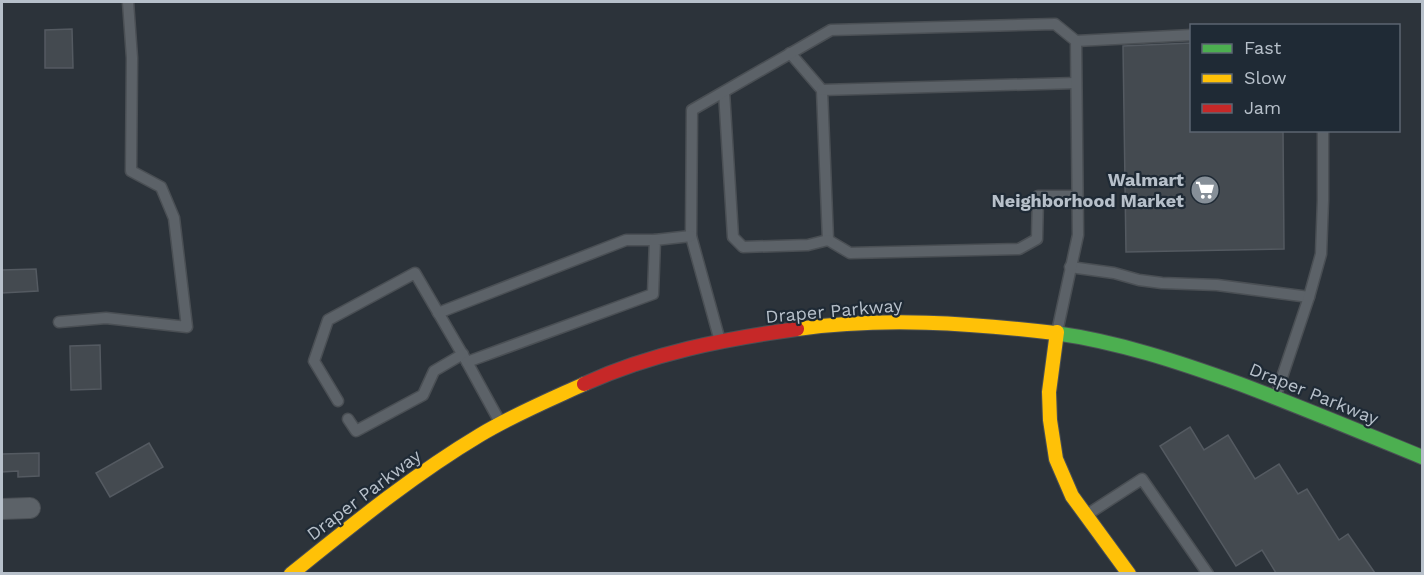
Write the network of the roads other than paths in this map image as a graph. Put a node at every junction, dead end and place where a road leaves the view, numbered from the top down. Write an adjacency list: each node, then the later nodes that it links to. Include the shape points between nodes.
1 (128, 2): 16 (lane, via 132,58 131,171 161,187 174,218 187,327 106,318)
2 (1190, 35): 3 (lane)
3 (1076, 41): 4 (lane, via 1055,24 831,30); 5 (lane)
4 (790, 53): 6 (lane); 7 (lane)
5 (1076, 82): 6 (lane); 9 (lane)
6 (822, 90): 12 (lane)
7 (724, 92): 10 (lane, via 693,110); 12 (lane, via 733,237 744,247 808,245)
8 (1323, 132): 14 (lane, via 1321,254)
9 (1077, 196): 12 (lane, via 1038,196 1037,239 1019,249 850,253); 13 (lane, via 1078,234)
10 (692, 236): 11 (lane); 18 (lane)
11 (655, 240): 15 (lane, via 626,240); 19 (lane, via 653,294)
12 (828, 240)
13 (1070, 267): 14 (lane, via 1162,283 1217,285); 17 (lane)
14 (1309, 297): 20 (lane)
15 (438, 313): 19 (lane); 21 (lane, via 415,273 328,320 314,362)
16 (59, 322)
17 (1057, 332): 18 (main road, Draper Parkway, via 999,325 877,323 804,328); 20 (main road, Draper Parkway, via 1131,349); 27 (main road, via 1049,392 1056,459 1072,496)
18 (720, 341): 23 (main road, Draper Parkway, via 621,369)
19 (465, 358): 22 (lane, via 434,371 423,395 356,431); 23 (lane)
20 (1275, 398): 24 (main road, Draper Parkway)
21 (338, 401)
22 (348, 419)
23 (501, 424): 28 (main road, Draper Parkway, via 384,499)
24 (1422, 457)
25 (30, 508): 26 (street)
26 (2, 509)
27 (1086, 515): 29 (main road); 30 (lane, via 1142,479)
28 (291, 573)
29 (1129, 573)
30 (1208, 573)

